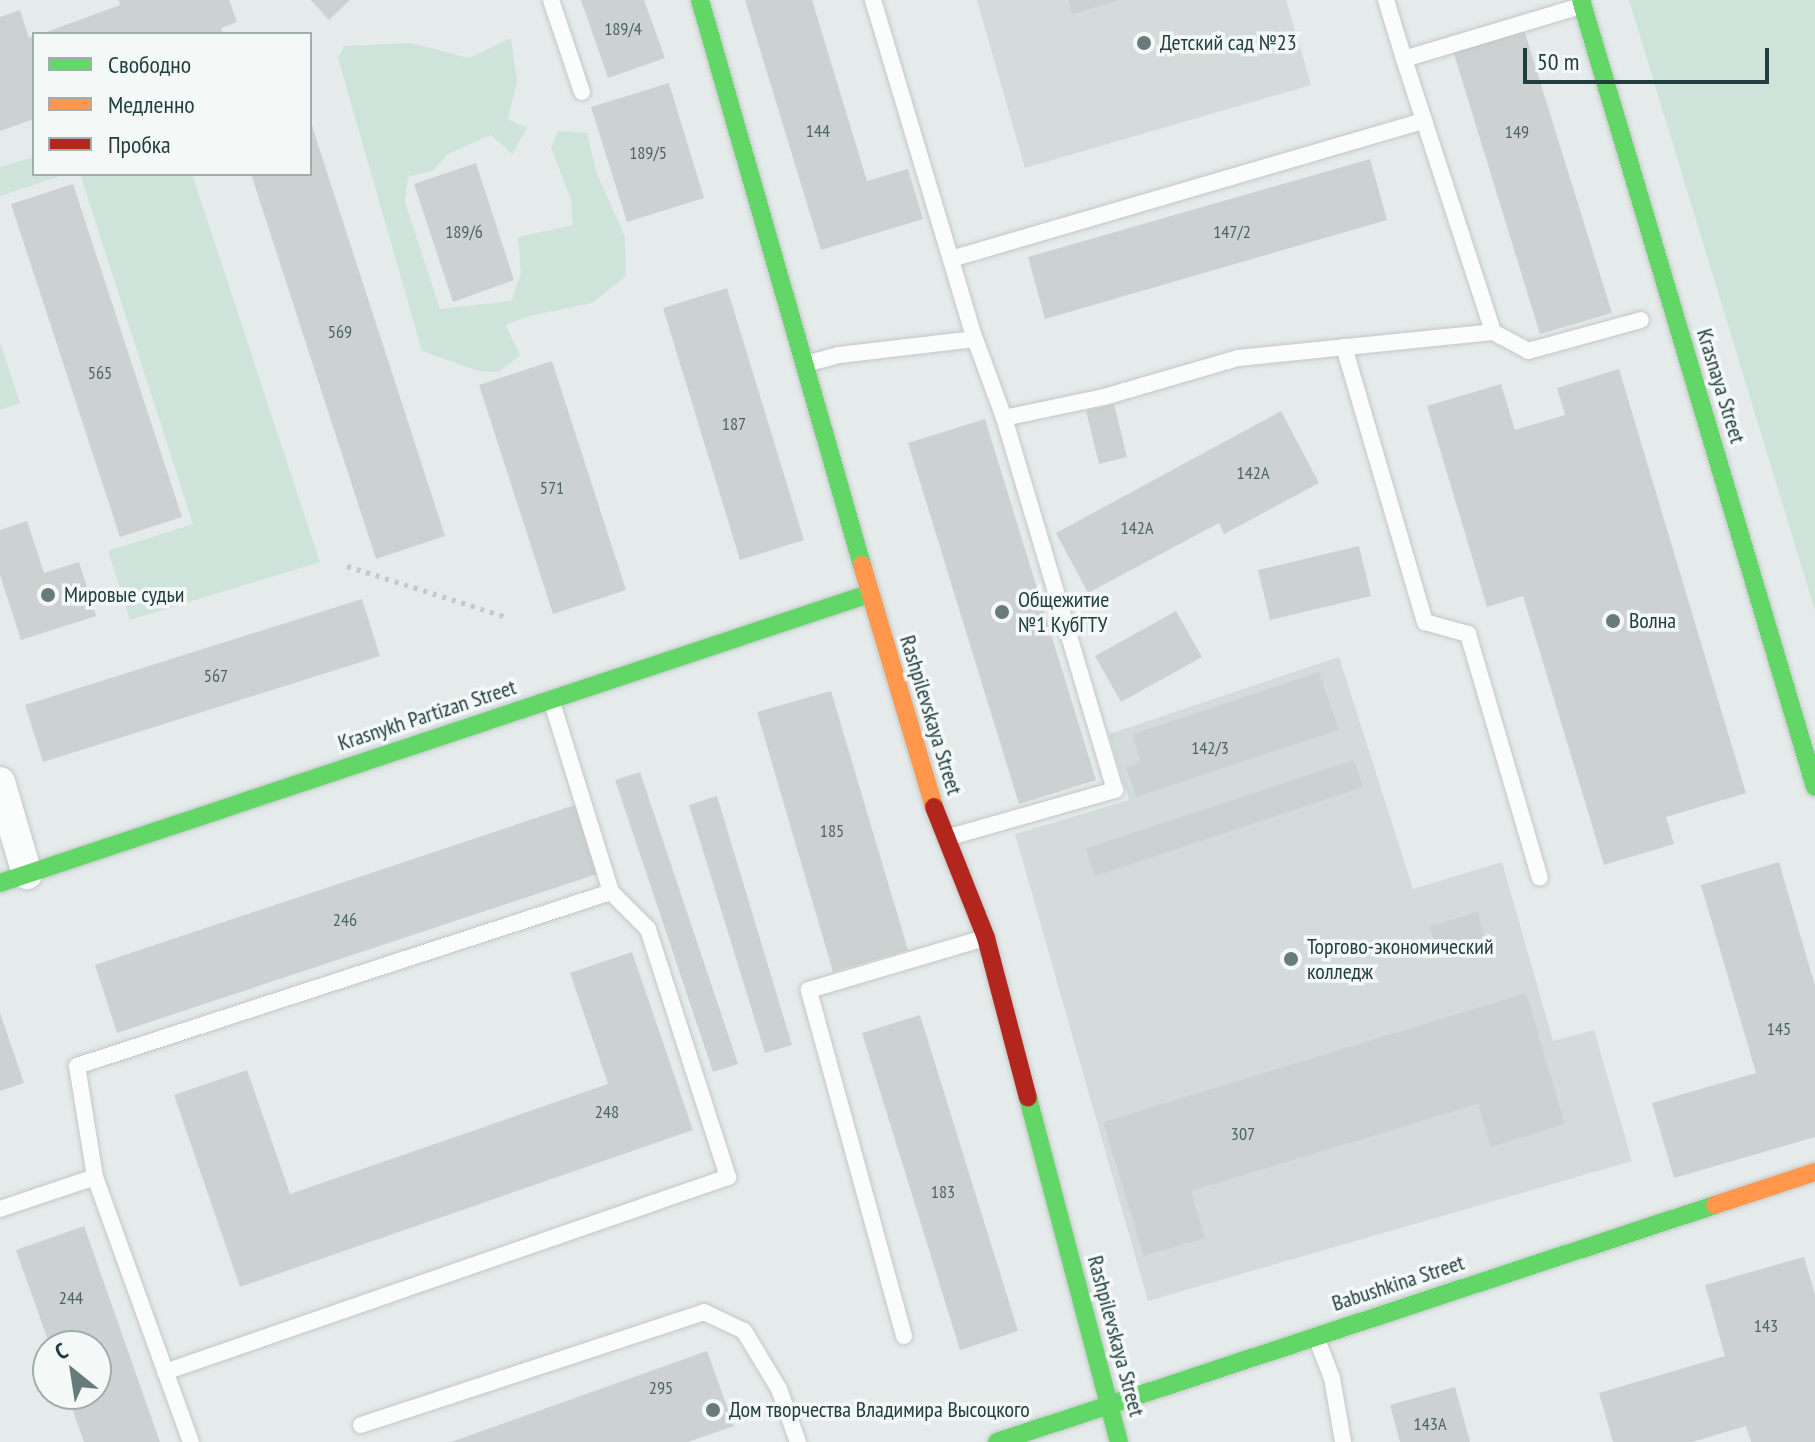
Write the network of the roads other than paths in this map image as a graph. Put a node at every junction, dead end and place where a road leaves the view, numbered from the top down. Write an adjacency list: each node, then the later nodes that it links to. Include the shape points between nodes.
1 (551, 0): 7 (lane)
2 (700, 0): 14 (street, Rashpilevskaya Street)
3 (873, 0): 9 (lane)
4 (1386, 0): 6 (lane)
5 (1582, 3): 6 (lane); 19 (street, Krasnaya Street)
6 (1404, 59): 8 (lane)
7 (582, 92)
8 (1424, 121): 9 (lane); 11 (lane)
9 (951, 259): 12 (lane)
10 (1641, 320): 11 (lane, via 1528,351)
11 (1493, 332): 13 (lane)
12 (975, 339): 14 (lane); 15 (lane)
13 (1344, 347): 15 (lane, via 1238,358 1104,397); 22 (lane, via 1425,622 1468,634)
14 (807, 363): 16 (street, Rashpilevskaya Street)
15 (1004, 418): 20 (lane, via 1115,790)
16 (869, 594): 17 (street, Krasnykh Partizan Street); 20 (street, Rashpilevskaya Street)
17 (551, 699): 21 (street, Krasnykh Partizan Street); 23 (lane)
18 (0, 782): 21 (street)
19 (1815, 787)
20 (944, 838): 24 (street, Rashpilevskaya Street)
21 (13, 878)
22 (1540, 878)
23 (611, 892): 26 (lane, via 77,1066); 30 (lane, via 648,929 728,1177)
24 (986, 938): 29 (lane, via 809,990); 31 (street, Rashpilevskaya Street)
25 (1815, 1172): 28 (street, Babushkina Street)
26 (95, 1177): 27 (lane); 30 (lane)
27 (0, 1209)
28 (1316, 1335): 31 (street, Babushkina Street); 37 (lane, via 1332,1378)
29 (904, 1336)
30 (165, 1372): 33 (lane)
31 (1108, 1403): 35 (street, Babushkina Street); 36 (street, Rashpilevskaya Street)
32 (361, 1425): 34 (lane, via 704,1312 744,1331 779,1389)
33 (191, 1442)
34 (798, 1442)
35 (997, 1442)
36 (1119, 1442)
37 (1343, 1442)

